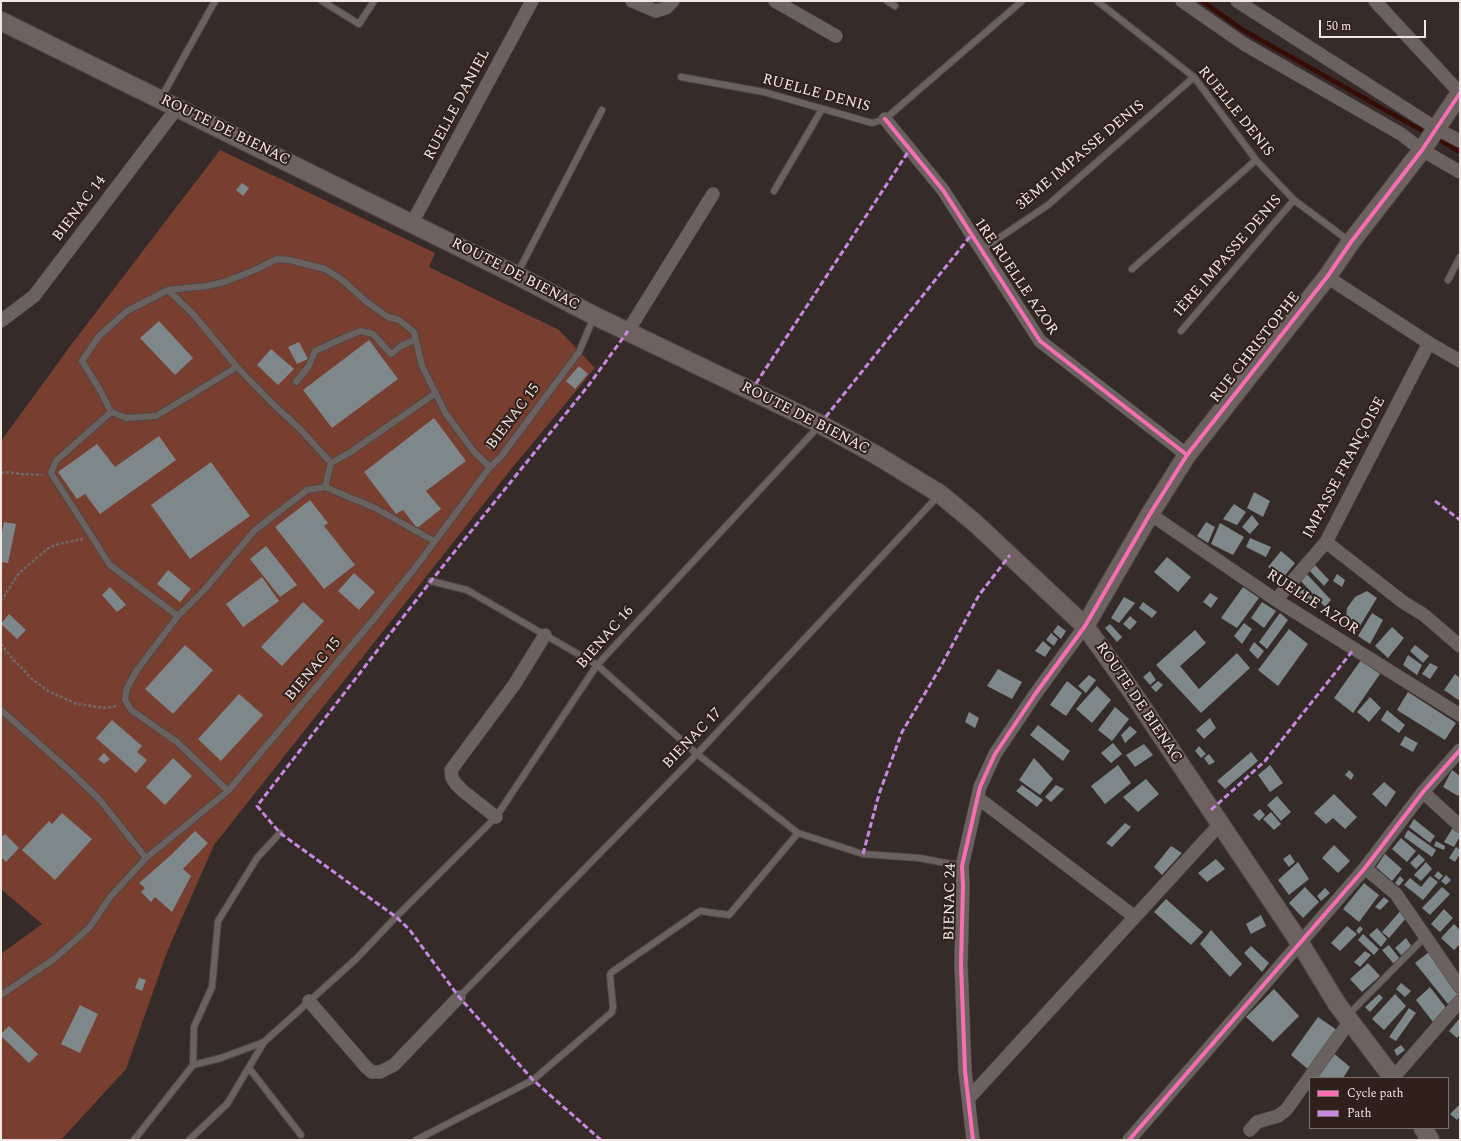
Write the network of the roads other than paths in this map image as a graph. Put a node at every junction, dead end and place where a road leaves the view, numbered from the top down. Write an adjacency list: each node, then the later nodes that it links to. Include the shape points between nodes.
1 (215, 1): 20 (lane)
2 (322, 1): 3 (lane, via 359,24)
3 (374, 1)
4 (532, 1): 33 (street, RUELLE DANIEL)
5 (632, 1): 6 (street, via 656,11 666,8)
6 (673, 1)
7 (775, 1): 16 (street)
8 (887, 1): 14 (lane)
9 (1022, 1): 24 (lane, RUELLE DENIS)
10 (1097, 1): 17 (lane, RUELLE DENIS)
11 (1182, 1): 27 (street, via 1244,44 1401,134)
12 (1237, 1): 25 (street)
13 (1375, 1): 19 (street)
14 (895, 6)
15 (1, 21): 20 (main road, ROUTE DE BIENAC)
16 (836, 36)
17 (1194, 77): 28 (lane, RUELLE DENIS); 35 (lane, 3ÈME IMPASSE DENIS, via 1048,205)
18 (681, 78): 22 (lane, RUELLE DENIS, via 764,92)
19 (1460, 93): 25 (main road, RUE CHRISTOPHE)
20 (160, 99): 21 (main road, ROUTE DE BIENAC)
21 (177, 108): 33 (main road, ROUTE DE BIENAC); 43 (street, BIENAC 14, via 34,296)
22 (822, 109): 24 (lane, RUELLE DENIS, via 872,123); 30 (lane)
23 (602, 110): 38 (lane)
24 (885, 119): 35 (street, 1RE RUELLE AZOR, via 943,190)
25 (1437, 129): 26 (street); 27 (main road, RUE CHRISTOPHE)
26 (1460, 141)
27 (1422, 150): 29 (street); 34 (main road, RUE CHRISTOPHE)
28 (1256, 160): 32 (lane, RUELLE DENIS); 37 (lane)
29 (1460, 172)
30 (774, 191)
31 (713, 194): 44 (street)
32 (1294, 200): 34 (lane, RUELLE DENIS); 45 (lane, 1ÈRE IMPASSE DENIS)
33 (412, 223): 38 (main road, ROUTE DE BIENAC)
34 (1351, 242): 39 (main road, RUE CHRISTOPHE)
35 (982, 250): 54 (street, 1RE RUELLE AZOR, via 1040,341)
36 (1460, 257): 40 (lane)
37 (1132, 269)
38 (516, 275): 42 (main road, ROUTE DE BIENAC)
39 (1327, 277): 47 (street); 54 (main road, RUE CHRISTOPHE)
40 (1448, 280)
41 (168, 290): 46 (lane, via 224,282 277,258 290,260 325,269 341,278 368,303 388,317 403,323 414,332); 49 (lane, via 193,314); 52 (lane, via 127,311 99,336 82,361)
42 (594, 316): 44 (main road, ROUTE DE BIENAC); 56 (lane, BIENAC 15, via 579,352 500,458)
43 (1, 321)
44 (628, 331): 53 (main road, ROUTE DE BIENAC)
45 (1181, 331)
46 (416, 339): 50 (lane, via 391,354 373,334 361,331 315,351); 51 (lane, via 422,366)
47 (1429, 343): 48 (street); 61 (street, IMPASSE FRANÇOISE)
48 (1460, 361)
49 (236, 367): 52 (lane, via 156,416 127,418); 55 (lane)
50 (296, 382)
51 (436, 393): 55 (lane); 56 (lane, via 459,433)
52 (110, 412): 64 (lane, via 56,461 51,473 110,565)
53 (820, 424): 58 (main road, ROUTE DE BIENAC); 68 (lane, BIENAC 16)
54 (1187, 455): 59 (main road, RUE CHRISTOPHE)
55 (331, 463): 57 (lane)
56 (490, 467): 60 (lane, BIENAC 15)
57 (326, 487): 60 (lane, via 375,508); 64 (lane, via 307,490 254,530 205,589)
58 (940, 494): 65 (main road, ROUTE DE BIENAC, via 998,544); 72 (lane, BIENAC 17)
59 (1150, 514): 63 (street, RUELLE AZOR); 65 (main road, RUE CHRISTOPHE)
60 (434, 541): 73 (lane, BIENAC 15, via 373,620)
61 (1326, 542): 63 (street, IMPASSE FRANÇOISE); 67 (street, via 1403,602 1424,615)
62 (431, 581): 66 (lane, via 467,590)
63 (1276, 600): 70 (street, RUELLE AZOR)
64 (178, 616): 73 (lane, via 137,670 127,688 126,700 131,710 177,742)
65 (1085, 626): 75 (street, BIENAC 24, via 994,754); 77 (main road, ROUTE DE BIENAC)
66 (545, 635): 68 (lane); 76 (street, via 514,685 451,770 456,784)
67 (1460, 646)
68 (597, 664): 72 (lane); 76 (lane, BIENAC 16)
69 (1, 710): 81 (lane, via 99,800)
70 (1460, 715)
71 (1460, 750): 74 (street)
72 (697, 754): 79 (lane); 89 (lane, BIENAC 17)
73 (228, 791): 81 (lane, BIENAC 15)
74 (1423, 792): 78 (street); 83 (street)
75 (978, 798): 82 (street, BIENAC 24); 84 (street)
76 (496, 817): 90 (lane, BIENAC 16, via 356,959)
77 (1220, 824): 84 (street); 86 (main road, ROUTE DE BIENAC)
78 (1460, 826)
79 (798, 833): 82 (lane, via 863,854 919,858); 104 (lane, via 729,915 700,911 612,972 612,1012 533,1080)
80 (280, 834): 94 (lane, via 257,858 218,921 212,987 194,1027)
81 (146, 858): 88 (lane, BIENAC 15, via 111,896 89,928 54,959)
82 (962, 866): 98 (street, BIENAC 24, via 961,964)
83 (1365, 868): 85 (street, via 1396,894); 86 (street)
84 (1135, 917): 98 (street)
85 (1426, 936): 87 (street); 92 (lane)
86 (1300, 943): 92 (main road, ROUTE DE BIENAC); 106 (street)
87 (1460, 987)
88 (1, 995)
89 (459, 997): 90 (street, via 394,1065 380,1072 372,1072 366,1067)
90 (309, 1001): 93 (lane, BIENAC 16)
91 (1460, 1001): 97 (street)
92 (1348, 1019): 96 (main road, ROUTE DE BIENAC); 100 (street, via 1286,1110 1278,1116 1257,1122)
93 (264, 1042): 94 (lane, via 222,1058); 95 (lane)
94 (193, 1065): 102 (lane)
95 (249, 1068): 101 (lane); 103 (lane, via 227,1104)
96 (1392, 1077)
97 (1394, 1077)
98 (968, 1098): 105 (street, BIENAC 24)
99 (1424, 1129): 107 (main road)
100 (1250, 1130)
101 (301, 1136)
102 (134, 1140)
103 (189, 1140)
104 (416, 1140)
105 (973, 1140)
106 (1129, 1140)
107 (1430, 1140)

